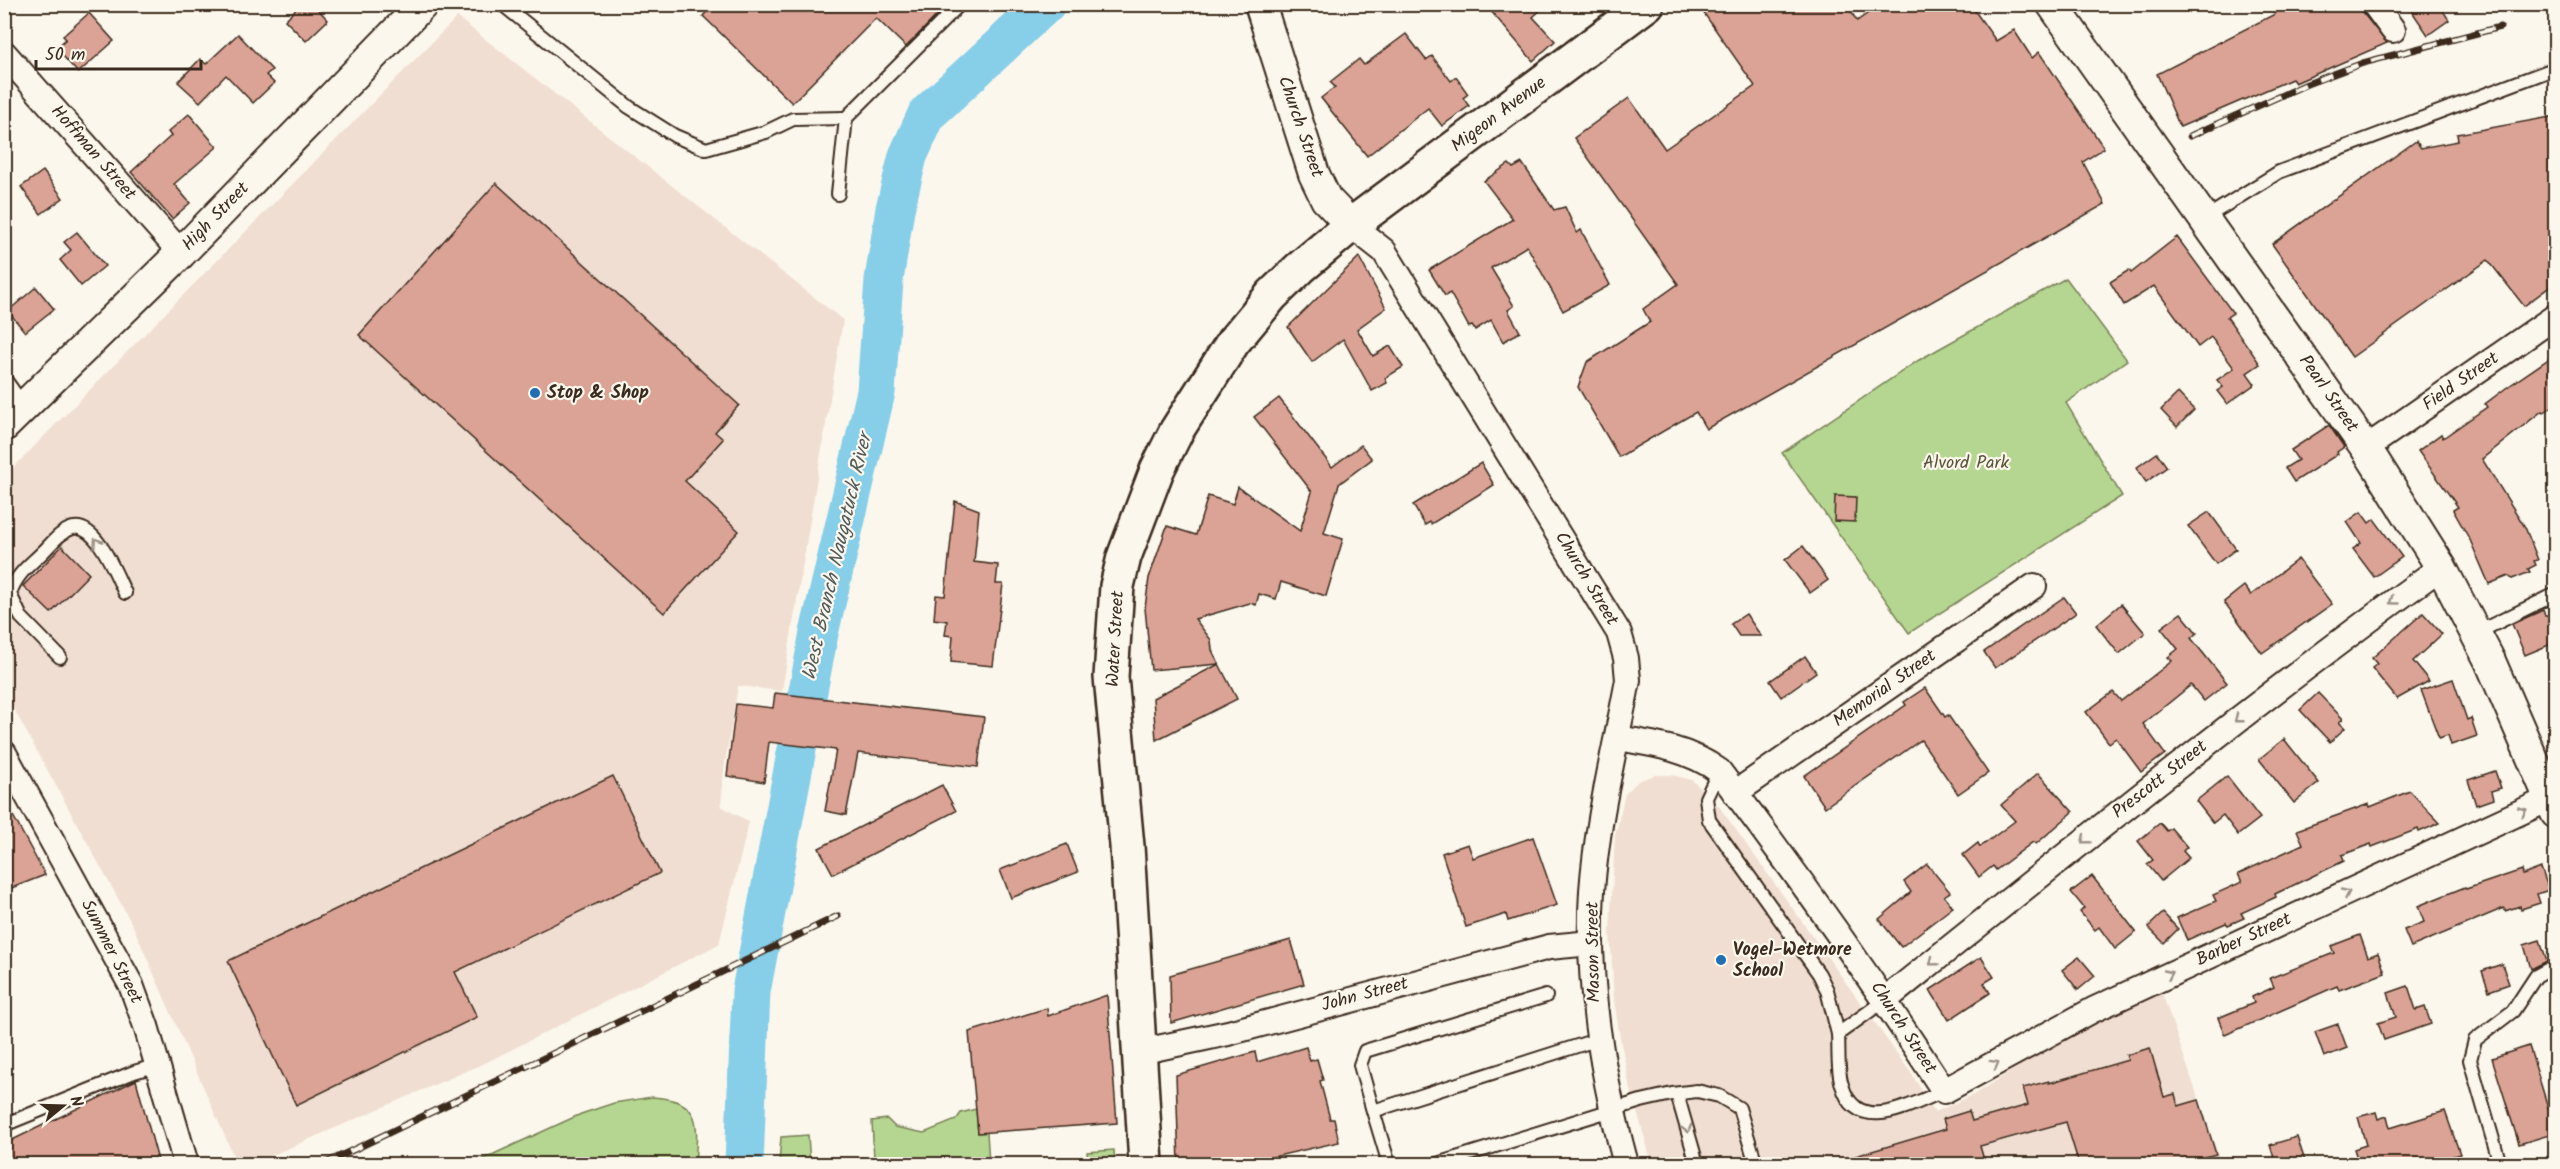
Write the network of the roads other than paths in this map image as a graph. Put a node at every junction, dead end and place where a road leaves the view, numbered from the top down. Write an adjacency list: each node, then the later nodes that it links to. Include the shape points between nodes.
1 (423, 4): 15 (street, High Street)
2 (502, 4): 11 (lane, via 629,107 675,136 706,149 766,132 793,119)
3 (960, 4): 11 (lane)
4 (1260, 4): 14 (street, Church Street, via 1314,174 1326,199)
5 (1647, 4): 14 (main road, Migeon Avenue)
6 (2052, 4): 13 (street, Pearl Street)
7 (2374, 4): 8 (street)
8 (2393, 30)
9 (4, 53): 15 (street, Hoffman Street)
10 (2556, 68): 13 (lane, via 2279,172)
11 (846, 118): 12 (lane)
12 (838, 194)
13 (2205, 218): 19 (street, Pearl Street)
14 (1351, 225): 26 (street, Church Street, via 1384,251 1619,633 1628,680); 37 (main road, Water Street, via 1272,294 1233,342 1177,430 1157,470 1124,557 1111,677 1126,834)
15 (181, 253): 18 (street, High Street)
16 (2556, 316): 19 (street, Field Street)
17 (4, 378): 18 (lane)
18 (14, 416)
19 (2366, 448): 20 (street, Pearl Street)
20 (2441, 567): 24 (street, Pearl Street); 34 (street, Prescott Street, one-way to 34, via 2187,758)
21 (2034, 586): 29 (street, Memorial Street)
22 (125, 593): 25 (lane, one-way to 25, via 90,532 72,528 60,534 14,580 10,594 21,617)
23 (2556, 594): 24 (lane)
24 (2476, 633): 30 (street, Pearl Street)
25 (60, 657)
26 (1617, 738): 28 (street, Church Street, via 1683,751); 31 (street, Mason Street, via 1595,858)
27 (4, 753): 38 (street, Summer Street, via 131,985)
28 (1719, 771): 29 (street, Church Street); 35 (lane, via 1706,798 1709,820 1819,974)
29 (1735, 793): 34 (street, Church Street, via 1808,888)
30 (2552, 806): 39 (street, Barber Street, one-way to 30, via 2092,1010)
31 (1591, 943): 36 (street, Mason Street); 37 (street, John Street, via 1549,946 1227,1033)
32 (2556, 964): 51 (lane, via 2536,976 2513,1011 2475,1040 2470,1060)
33 (1546, 996): 41 (lane, via 1365,1051 1360,1065)
34 (1885, 1000): 35 (lane); 39 (street, Church Street)
35 (1838, 1034): 39 (lane, via 1841,1083 1848,1101 1860,1111 1890,1113)
36 (1599, 1039): 41 (lane); 42 (street, Mason Street)
37 (1139, 1052): 45 (main road, Water Street)
38 (158, 1065): 43 (lane); 44 (street, Summer Street)
39 (1944, 1091)
40 (1677, 1094): 42 (lane); 49 (lane, one-way to 49); 50 (lane, via 1697,1091 1719,1096 1739,1108)
41 (1373, 1111): 46 (lane)
42 (1612, 1112): 47 (lane); 48 (street, Mason Street)
43 (4, 1125)
44 (186, 1164)
45 (1146, 1164)
46 (1389, 1164)
47 (1437, 1164)
48 (1626, 1164)
49 (1697, 1164)
50 (1756, 1164)
51 (2500, 1164)

